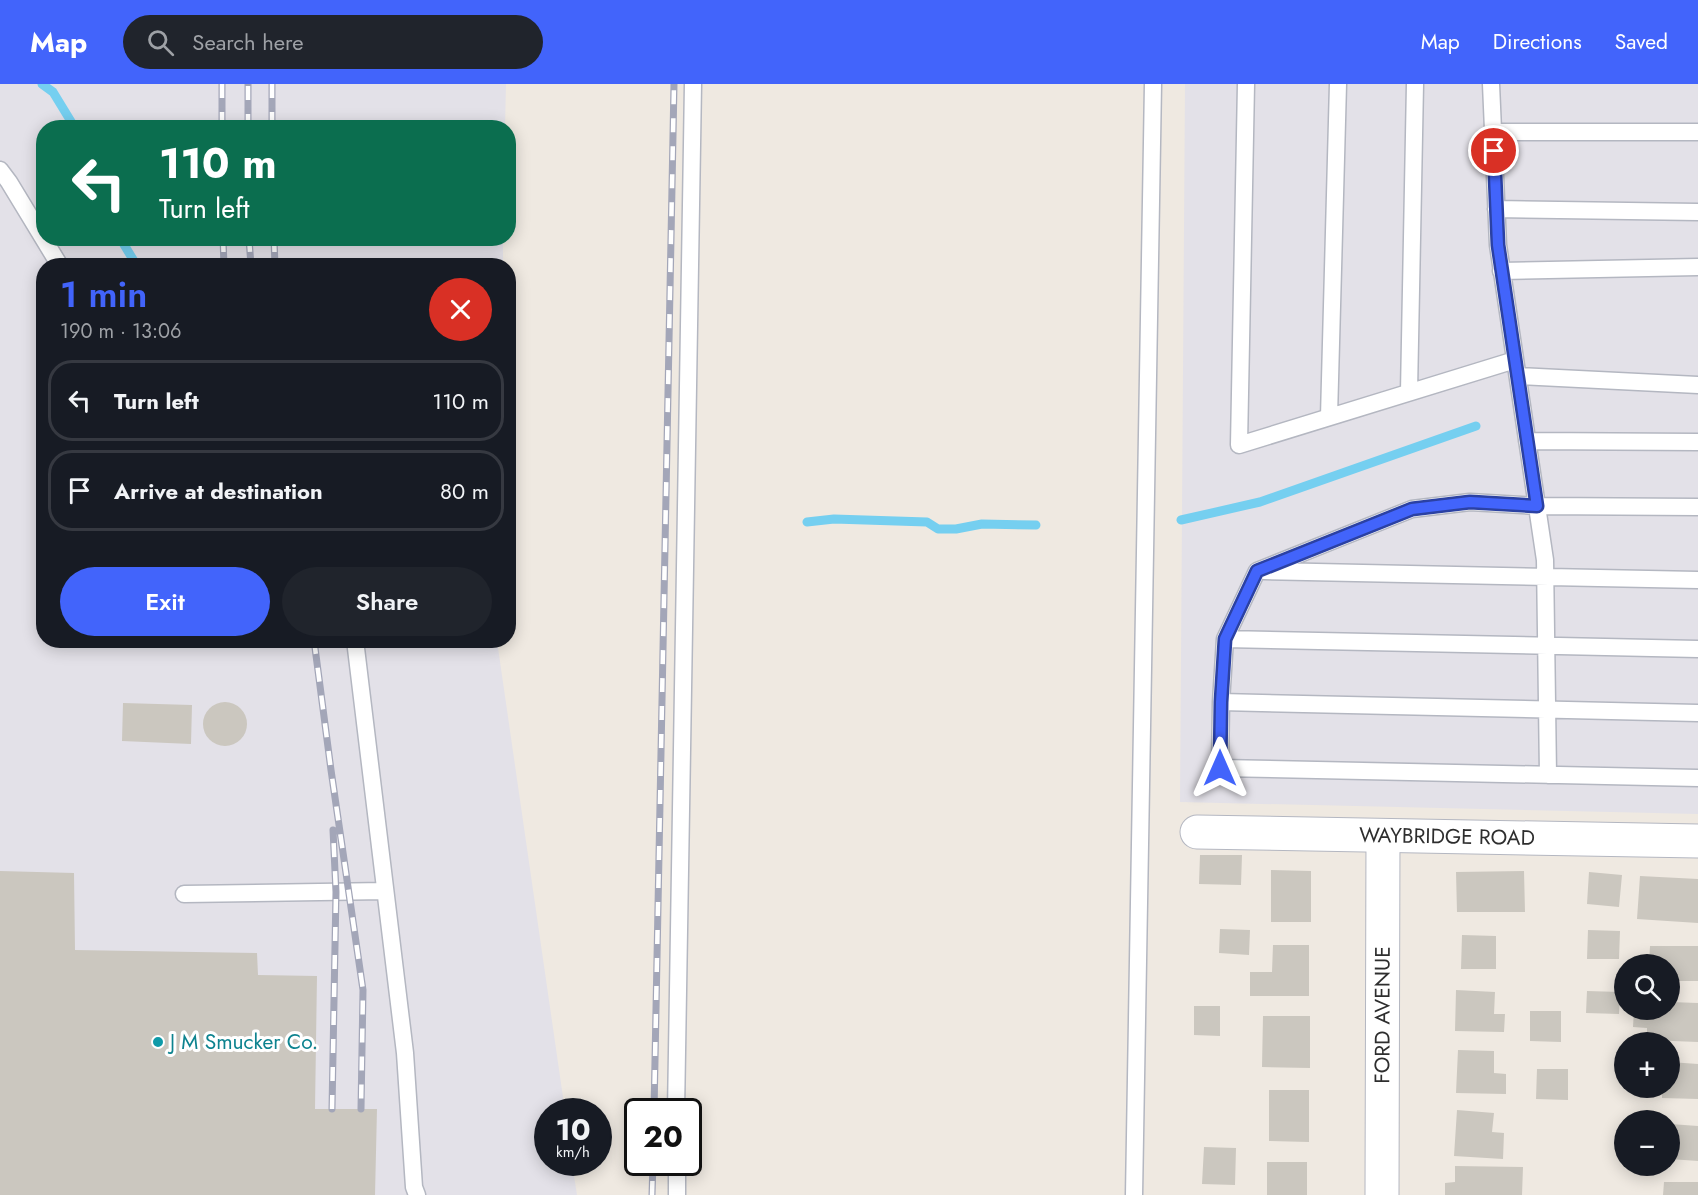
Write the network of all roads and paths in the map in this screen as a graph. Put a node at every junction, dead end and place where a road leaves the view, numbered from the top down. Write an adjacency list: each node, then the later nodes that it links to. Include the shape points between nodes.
1 (693, 84): 40 (lane)
2 (1153, 84): 44 (lane)
3 (1246, 84): 18 (lane, via 1239,445)
4 (1338, 84): 18 (lane)
5 (1415, 84): 17 (lane)
6 (1491, 84): 7 (lane)
7 (1493, 132): 8 (lane); 10 (lane)
8 (1698, 132)
9 (0, 170): 12 (lane)
10 (1496, 209): 11 (lane); 14 (lane)
11 (1698, 212)
12 (36, 226)
13 (1698, 267): 14 (lane)
14 (1501, 271): 15 (lane)
15 (1516, 368): 16 (lane); 17 (lane); 19 (lane)
16 (1698, 385)
17 (1410, 392): 18 (lane)
18 (1329, 417)
19 (1527, 441): 20 (lane); 21 (lane)
20 (1698, 442)
21 (1537, 506): 22 (lane); 23 (lane, via 1470,502 1412,509); 24 (lane)
22 (1698, 507)
23 (1257, 571): 24 (lane); 26 (lane)
24 (1546, 577): 25 (lane); 27 (lane)
25 (1698, 580)
26 (1225, 639): 27 (lane); 30 (lane)
27 (1546, 646): 29 (lane); 31 (lane)
28 (356, 648): 38 (lane)
29 (1698, 649)
30 (1221, 702): 31 (lane); 33 (lane, via 1220,768)
31 (1547, 710): 32 (lane); 33 (lane)
32 (1698, 713)
33 (1548, 776): 34 (lane)
34 (1698, 778)
35 (1197, 832): 36 (street, WAYBRIDGE ROAD)
36 (1383, 836): 37 (street, WAYBRIDGE ROAD); 45 (street, FORD AVENUE)
37 (1698, 841)
38 (385, 891): 39 (lane); 42 (lane)
39 (184, 894)
40 (676, 1098)
41 (677, 1176): 43 (lane)
42 (417, 1195)
43 (677, 1195)
44 (1134, 1195)
45 (1382, 1195)

